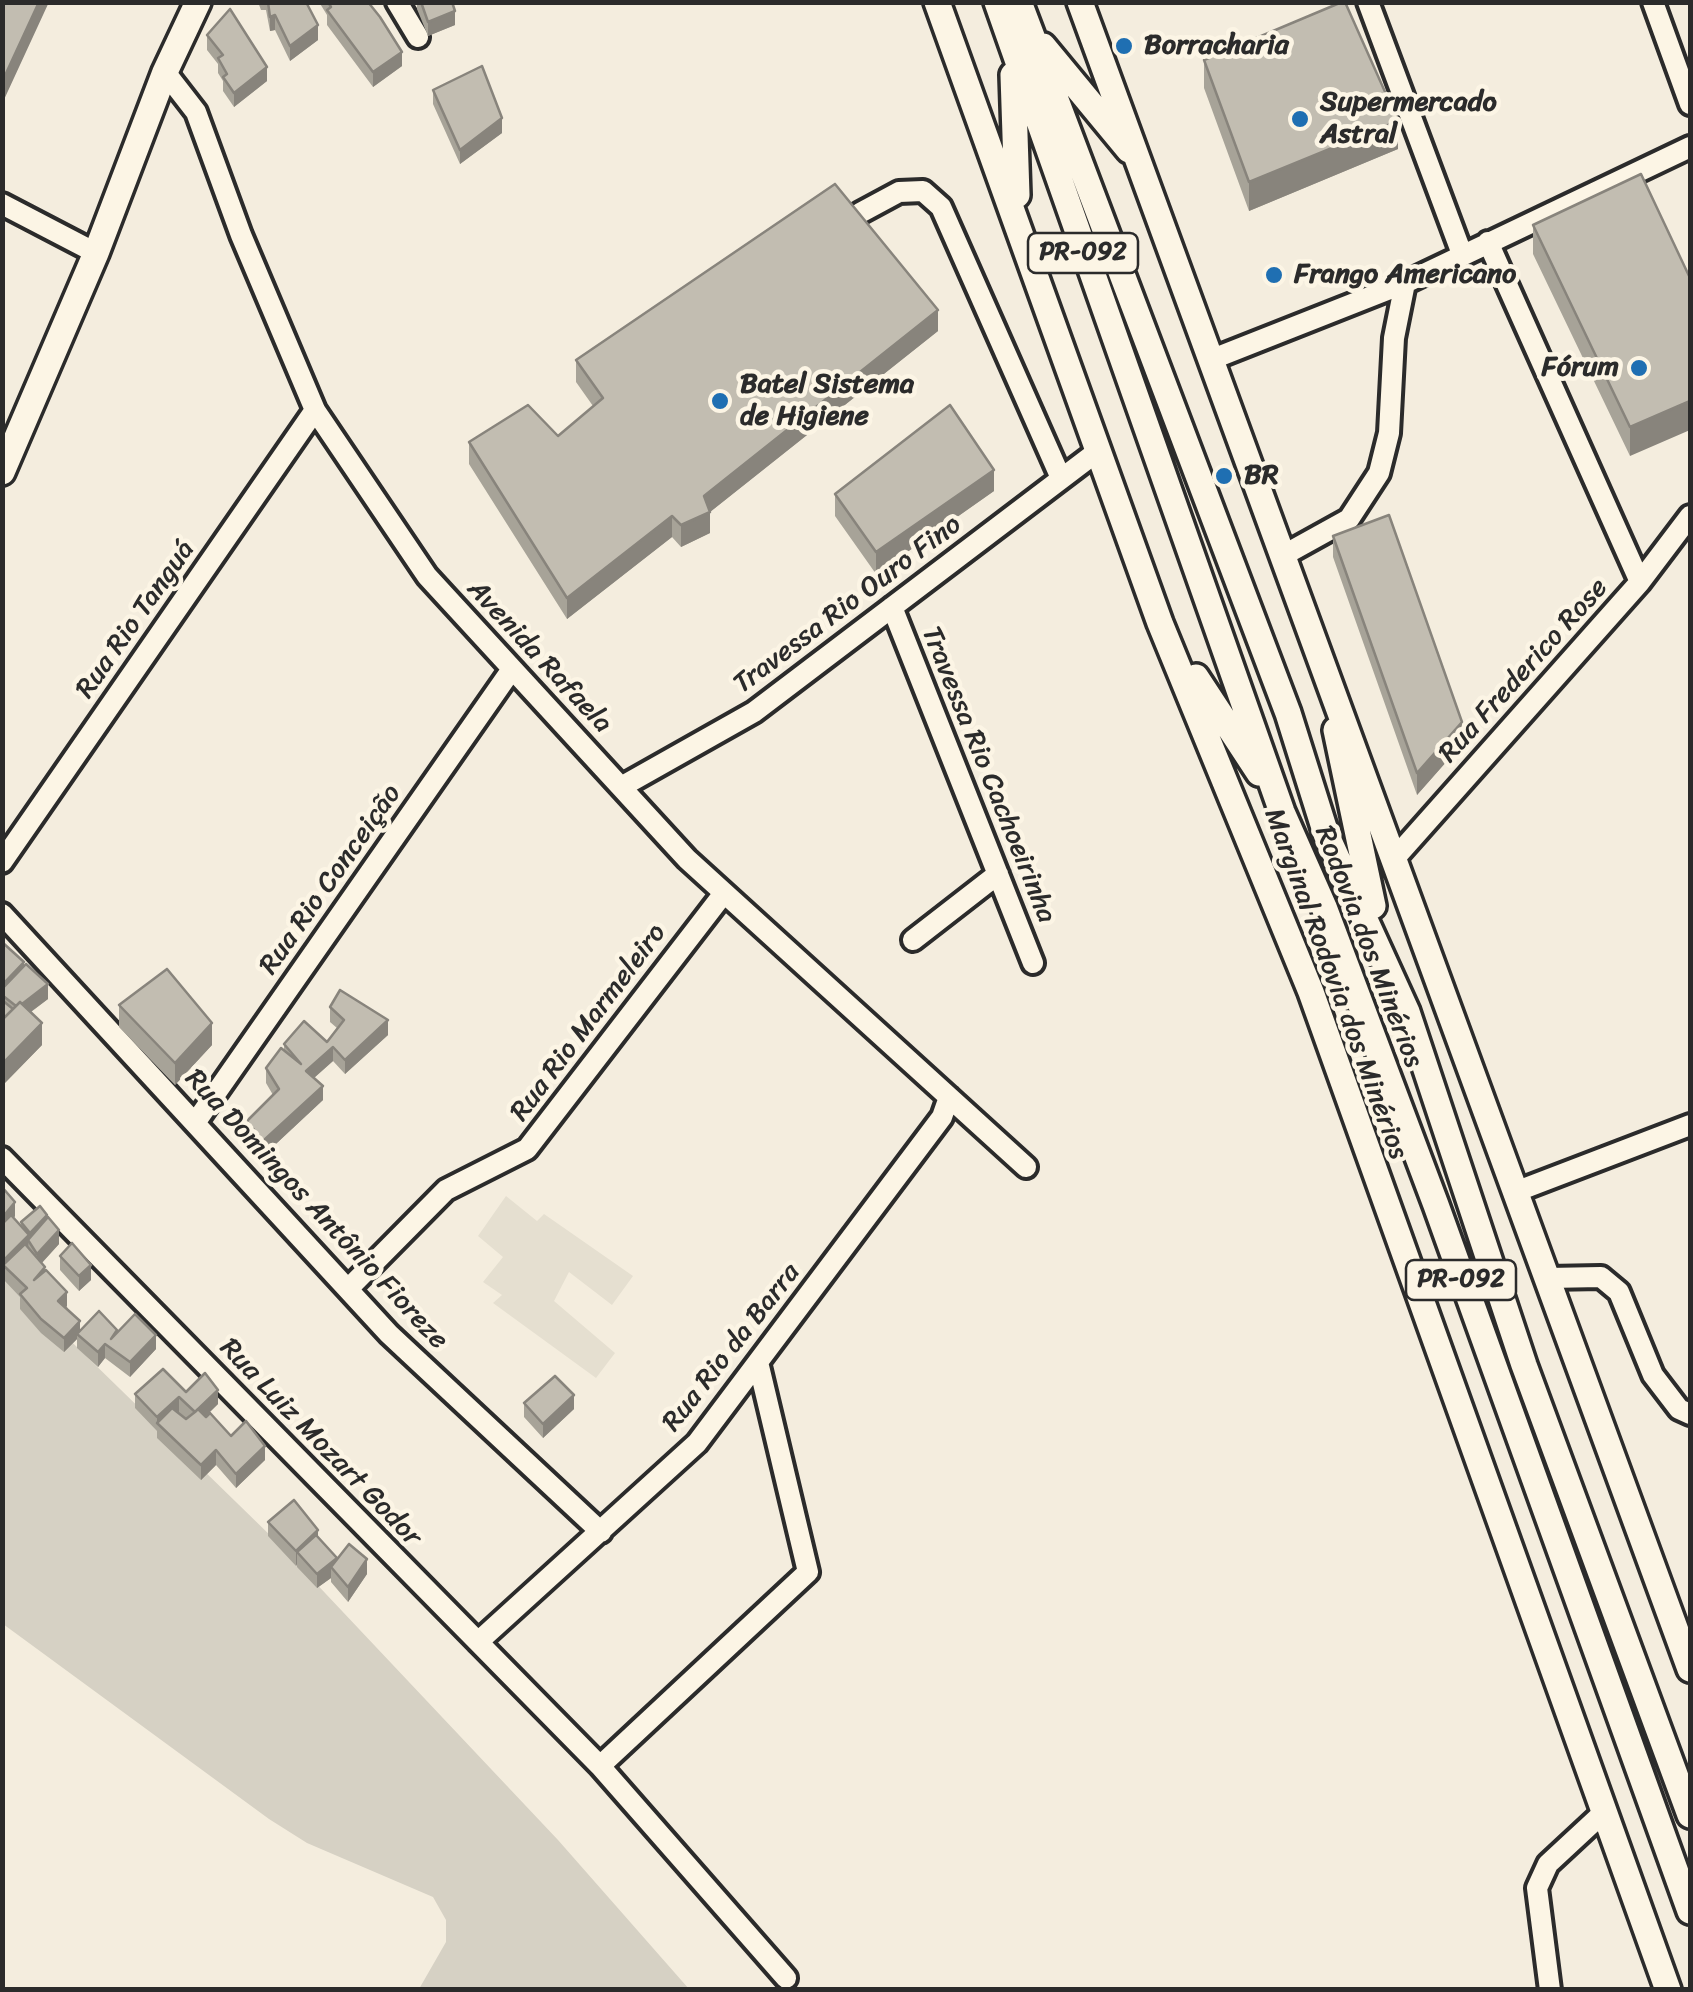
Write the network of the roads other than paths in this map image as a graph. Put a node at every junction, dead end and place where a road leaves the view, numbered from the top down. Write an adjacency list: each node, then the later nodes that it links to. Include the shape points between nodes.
1 (397, 2): 9 (street)
2 (937, 2): 17 (main road, Marginal Rodovia dos Minérios)
3 (997, 2): 10 (main road, Rodovia dos Minérios / PR-092)
4 (1019, 2): 10 (main road, Rodovia dos Minérios / PR-092)
5 (1080, 2): 14 (main road)
6 (1368, 2): 20 (street)
7 (1652, 2): 12 (street)
8 (195, 4): 11 (main road)
9 (418, 36)
10 (1020, 38): 14 (main road); 17 (main road); 35 (main road, Rodovia dos Minérios / PR-092); 43 (main road, Rodovia dos Minérios / PR-092, via 1288,713 1326,834)
11 (165, 72): 19 (main road); 23 (street, Avenida Rafaela, via 196,112)
12 (1690, 104)
13 (1690, 147): 18 (street)
14 (1142, 165): 22 (main road)
15 (2, 204): 19 (street)
16 (860, 212): 26 (street, via 899,192 923,192 942,207)
17 (1018, 220): 24 (main road, Marginal Rodovia dos Minérios)
18 (1488, 242): 20 (street); 29 (street)
19 (96, 253): 25 (main road)
20 (1462, 254): 21 (street)
21 (1404, 283): 22 (street); 28 (street, via 1379,473 1349,518)
22 (1210, 360): 28 (main road)
23 (315, 410): 32 (street, Avenida Rafaela, via 427,576); 37 (street, Rua Rio Tanguá)
24 (1098, 451): 26 (street, Travessa Rio Ouro Fino); 31 (main road, Marginal Rodovia dos Minérios)
25 (2, 472)
26 (1060, 476): 30 (street, Travessa Rio Ouro Fino)
27 (1690, 516): 29 (street, Rua Frederico Rose)
28 (1284, 555): 33 (main road)
29 (1640, 582): 36 (street, Rua Frederico Rose)
30 (892, 607): 34 (street, Travessa Rio Ouro Fino, via 754,712); 38 (street, Travessa Rio Cachoeirinha)
31 (1160, 623): 35 (main road); 58 (main road, Marginal Rodovia dos Minérios, via 1311,992)
32 (512, 669): 34 (street, Avenida Rafaela); 45 (street, Rua Rio Conceição)
33 (1328, 681): 36 (main road); 43 (main road, via 1350,807)
34 (621, 788): 39 (street, Avenida Rafaela)
35 (1280, 805): 60 (main road, Rodovia dos Minérios / PR-092, via 1436,1205)
36 (1394, 859): 49 (main road)
37 (2, 862)
38 (998, 874): 41 (street); 42 (street, Travessa Rio Cachoeirinha)
39 (724, 892): 44 (street, Avenida Rafaela); 51 (street, Rua Rio Marmeleiro, via 527,1149 446,1190)
40 (2, 914): 45 (street, Rua Domingos Antônio Fioreze)
41 (913, 940)
42 (1033, 963)
43 (1394, 978): 59 (main road, Rodovia dos Minérios / PR-092, via 1524,1365)
44 (949, 1097): 48 (street, Avenida Rafaela); 52 (street, Rua Rio da Barra, via 942,1118)
45 (195, 1123): 51 (street, Rua Domingos Antônio Fioreze)
46 (1690, 1125): 49 (street)
47 (2, 1158): 55 (street, Rua Luiz Mozart Godor)
48 (1026, 1168)
49 (1516, 1192): 50 (main road)
50 (1548, 1278): 53 (street, via 1601,1277 1619,1292 1654,1375 1679,1410); 56 (main road)
51 (350, 1288): 54 (street, Rua Domingos Antônio Fioreze, via 389,1334)
52 (758, 1362): 54 (street, Rua Rio da Barra, via 697,1443); 57 (street, via 808,1572)
53 (1690, 1414)
54 (601, 1532): 55 (street, Rua Rio da Barra)
55 (478, 1642): 57 (street, Rua Luiz Mozart Godor)
56 (1690, 1669)
57 (600, 1766): 61 (street, Rua Luiz Mozart Godor)
58 (1603, 1813): 62 (street, via 1548,1864 1536,1888); 63 (main road, Marginal Rodovia dos Minérios)
59 (1690, 1814)
60 (1690, 1910)
61 (786, 1978)
62 (1550, 1990)
63 (1668, 1990)

